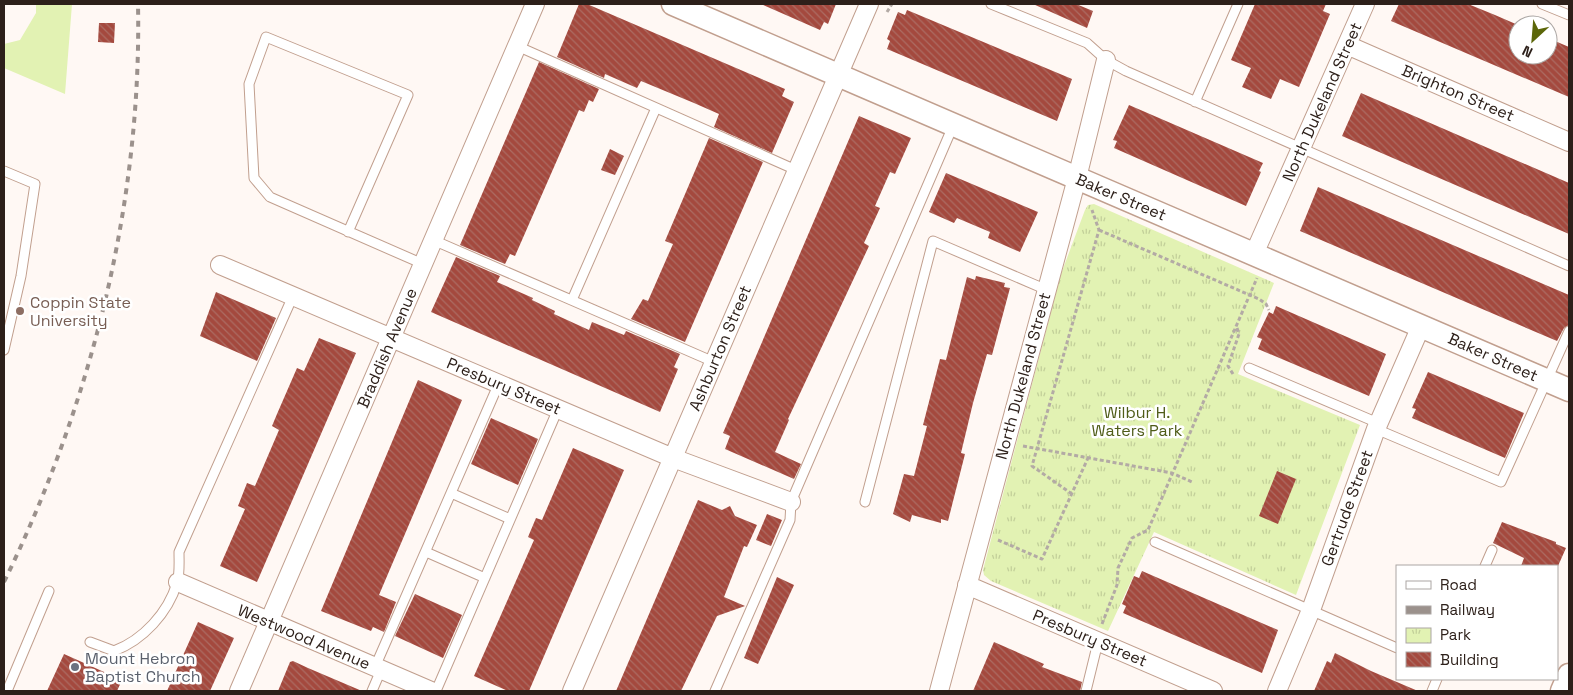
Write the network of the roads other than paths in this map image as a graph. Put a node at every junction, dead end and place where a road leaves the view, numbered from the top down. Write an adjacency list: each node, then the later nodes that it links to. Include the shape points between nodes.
1 (535, 4): 10 (street, Braddish Avenue)
2 (673, 4): 12 (street, Baker Street)
3 (868, 4): 12 (street, Ashburton Street)
4 (991, 4): 11 (lane, via 1087,44)
5 (1238, 4): 13 (lane)
6 (1365, 4): 9 (street, North Dukeland Street)
7 (1542, 4): 8 (lane)
8 (1569, 16)
9 (1347, 45): 16 (street, Brighton Street); 17 (street, North Dukeland Street)
10 (517, 46): 14 (lane); 22 (street, Braddish Avenue)
11 (1106, 60): 13 (lane); 20 (street, North Dukeland Street)
12 (838, 75): 15 (street, Baker Street); 18 (street, Ashburton Street)
13 (1195, 102): 17 (lane)
14 (656, 108): 18 (lane); 29 (lane)
15 (953, 125): 20 (street, Baker Street); 43 (lane)
16 (1569, 142)
17 (1301, 149): 23 (street, North Dukeland Street); 26 (lane)
18 (796, 170): 34 (street, Ashburton Street)
19 (4, 171): 33 (lane, via 35,184 21,276)
20 (1077, 178): 23 (street, Baker Street); 27 (street, North Dukeland Street)
21 (348, 232): 21 (lane, via 408,95 266,37 249,84 254,178 270,197); 24 (lane)
22 (433, 240): 24 (street, Braddish Avenue); 29 (lane)
23 (1254, 254): 30 (street, Baker Street)
24 (423, 264): 32 (street, Braddish Avenue)
25 (220, 265): 28 (street, Presbury Street)
26 (1569, 266)
27 (1047, 290): 44 (lane, via 933,241); 52 (street, North Dukeland Street)
28 (293, 296): 32 (street, Presbury Street); 51 (lane, via 179,552)
29 (572, 300): 34 (lane)
30 (1421, 326): 36 (street, Baker Street); 40 (street, Gertrude Street)
31 (1569, 331): 36 (lane)
32 (392, 337): 37 (street, Presbury Street); 55 (street, Braddish Avenue)
33 (4, 350)
34 (714, 362): 41 (street, Ashburton Street)
35 (1249, 368): 40 (lane)
36 (1548, 381): 38 (street, Baker Street); 40 (lane, via 1501,482)
37 (499, 384): 39 (street, Presbury Street); 42 (lane)
38 (1569, 390)
39 (558, 408): 41 (street, Presbury Street); 45 (lane)
40 (1377, 426): 54 (street, Gertrude Street)
41 (673, 458): 43 (street, Presbury Street); 66 (street, Ashburton Street)
42 (451, 493): 45 (lane); 48 (lane)
43 (791, 502): 67 (lane, via 790,520)
44 (865, 502)
45 (510, 518): 50 (lane)
46 (1155, 542): 54 (lane)
47 (1492, 550): 49 (lane)
48 (426, 552): 50 (lane); 59 (lane)
49 (1485, 565)
50 (485, 578): 65 (lane)
51 (178, 582): 55 (street, Westwood Avenue); 56 (lane, via 168,606 149,628 122,648 114,651)
52 (967, 585): 57 (street, Presbury Street); 68 (street, North Dukeland Street)
53 (49, 591): 61 (lane)
54 (1311, 610): 58 (lane); 71 (street, Gertrude Street)
55 (269, 622): 59 (street, Westwood Avenue); 62 (street, Braddish Avenue)
56 (90, 642)
57 (1098, 642): 69 (lane); 70 (street, Presbury Street)
58 (1396, 648)
59 (378, 669): 63 (lane); 64 (street, Westwood Avenue)
60 (1569, 675): 72 (street)
61 (7, 691)
62 (239, 691)
63 (372, 691)
64 (431, 691)
65 (436, 691)
66 (572, 691)
67 (715, 691)
68 (938, 691)
69 (1086, 691)
70 (1213, 691)
71 (1277, 691)
72 (1562, 691)

